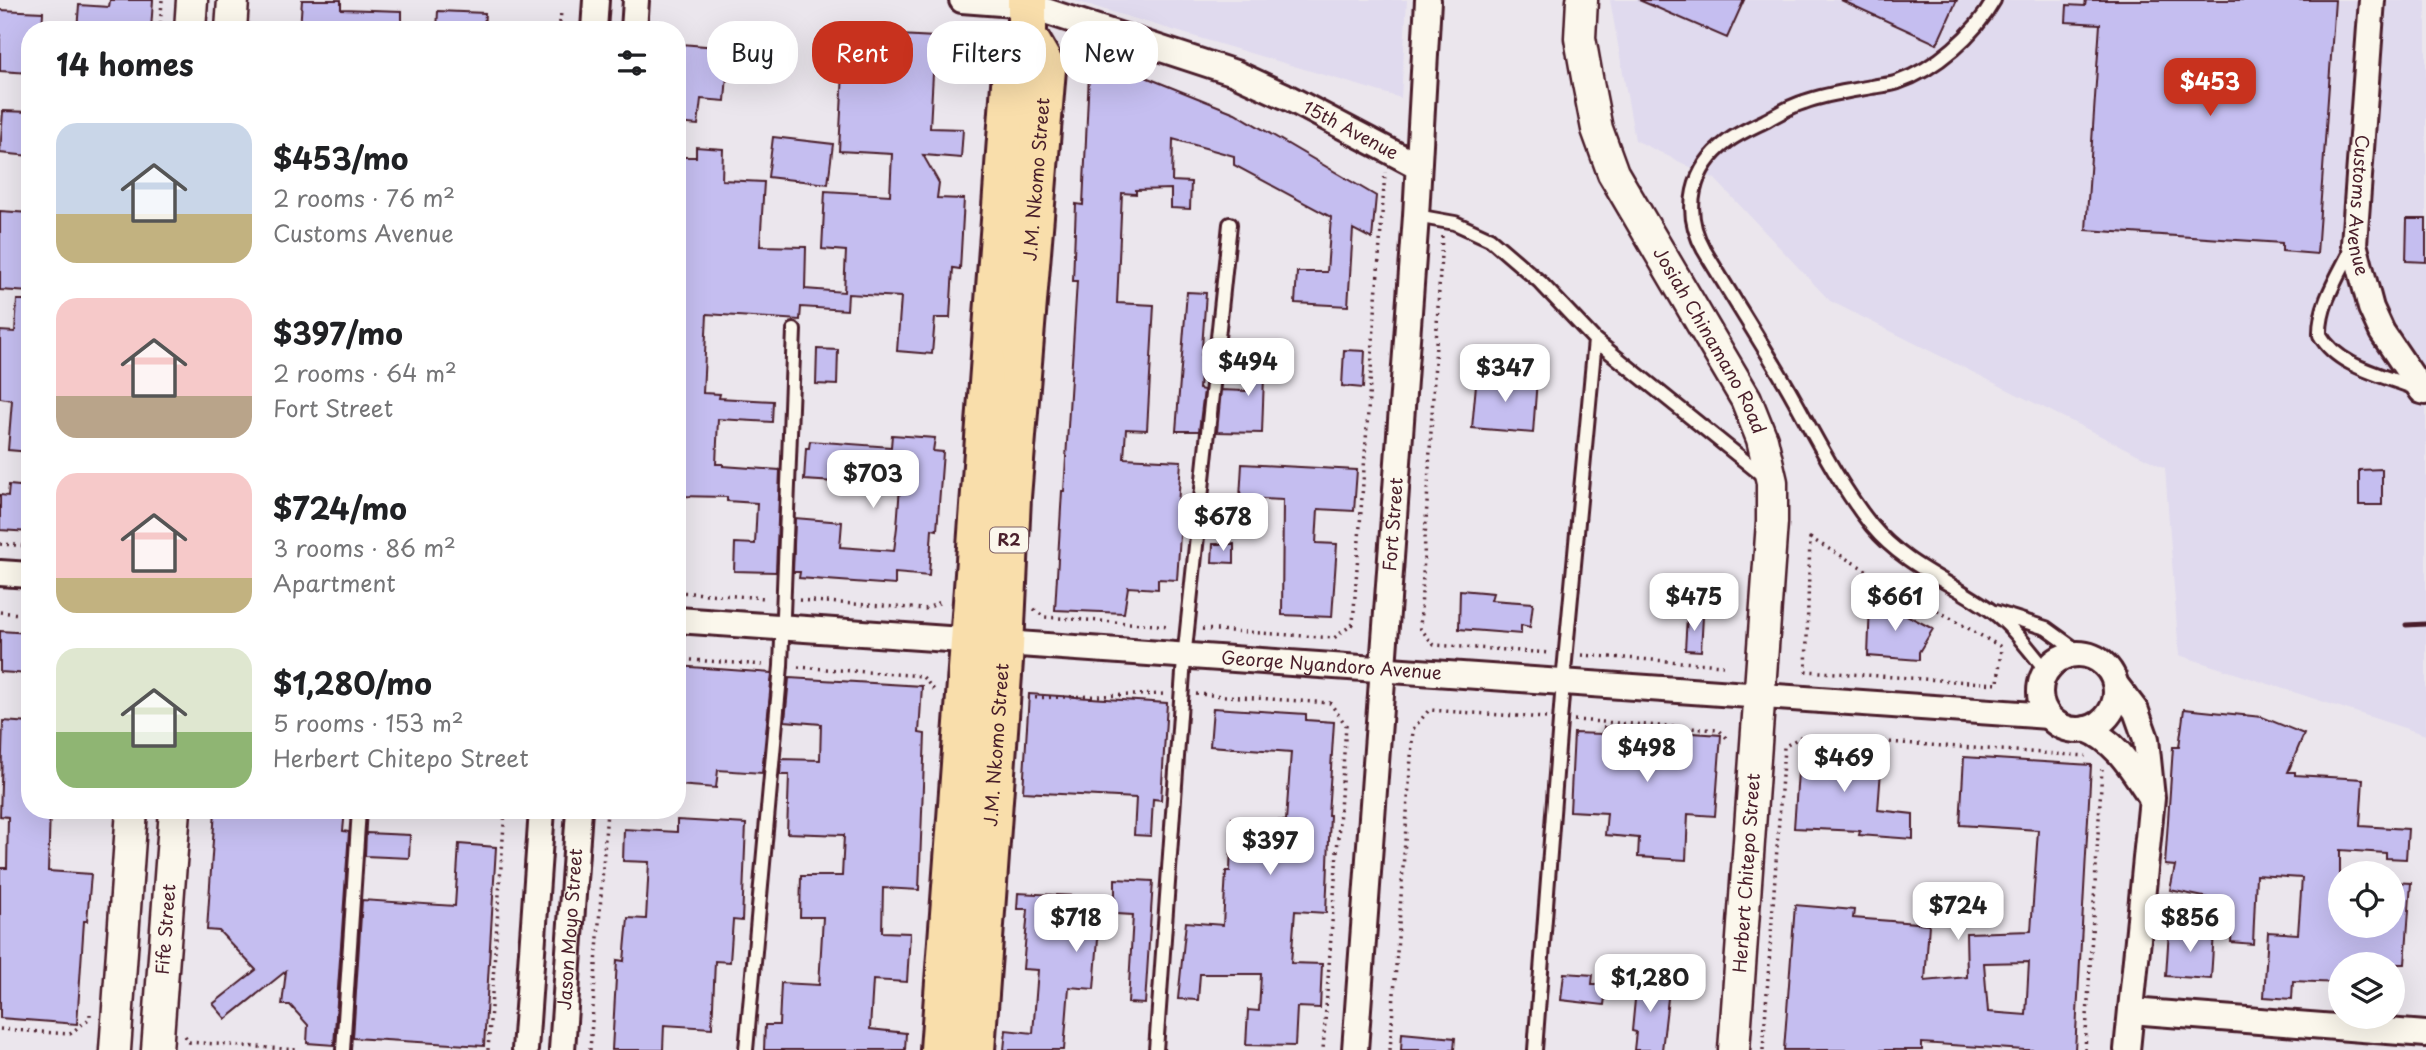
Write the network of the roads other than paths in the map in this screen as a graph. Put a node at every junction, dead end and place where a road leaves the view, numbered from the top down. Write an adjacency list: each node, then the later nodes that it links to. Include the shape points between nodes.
1 (192, 0): 11 (street)
2 (233, 0): 12 (street)
3 (596, 0): 13 (street)
4 (636, 0): 14 (street)
5 (1428, 0): 15 (street, Fort Street)
6 (1581, 0): 22 (street, Josiah Chinamano Road, via 1580,38 1588,83 1597,129 1613,173 1746,398)
7 (1994, 0): 25 (lane, via 1963,40 1898,82 1788,107 1728,141 1706,163 1691,202 1699,242 1873,527 1922,570)
8 (2372, 0): 18 (street, Customs Avenue)
9 (974, 1): 10 (street, 15th Avenue)
10 (1027, 13): 15 (street, 15th Avenue, via 1131,37 1235,73); 28 (highway, J.M. Nkomo Street / R2, via 1012,71)
11 (191, 21)
12 (232, 21)
13 (595, 21)
14 (635, 21)
15 (1418, 166): 16 (street, Fort Street)
16 (1416, 216): 20 (lane, via 1455,223 1490,239); 31 (street, Fort Street)
17 (1230, 224): 30 (lane)
18 (2354, 244): 21 (street, Customs Avenue, via 2382,332); 21 (lane, via 2325,303 2319,335 2333,353 2348,362)
19 (794, 330): 27 (lane)
20 (1595, 340): 22 (lane); 33 (lane)
21 (2425, 392)
22 (1772, 482): 35 (street, Josiah Chinamano Road)
23 (0, 573): 24 (street)
24 (21, 574)
25 (1992, 611): 29 (lane, via 2046,628); 32 (lane, via 2018,635)
26 (686, 621): 27 (street, George Nyandoro Avenue)
27 (783, 627): 28 (street, George Nyandoro Avenue); 52 (lane)
28 (987, 642): 30 (street, George Nyandoro Avenue); 53 (highway, J.M. Nkomo Street / R2); 54 (highway, J.M. Nkomo Street / R2)
29 (2082, 654): 32 (street, via 2056,660); 34 (street, via 2110,670)
30 (1185, 655): 31 (street, George Nyandoro Avenue); 55 (lane)
31 (1383, 669): 33 (street, George Nyandoro Avenue); 56 (street, Fort Street)
32 (2044, 676): 36 (street, George Nyandoro Avenue, via 2009,702); 37 (street, via 2040,694)
33 (1563, 682): 35 (street, George Nyandoro Avenue); 57 (lane)
34 (2116, 685): 38 (street, via 2110,714); 39 (street, via 2136,711 2146,739)
35 (1760, 695): 36 (street, George Nyandoro Avenue); 58 (street, Herbert Chitepo Street)
36 (1986, 711): 37 (street, George Nyandoro Avenue)
37 (2048, 716): 38 (street, via 2065,728)
38 (2086, 729): 39 (street, via 2111,743)
39 (2152, 798): 45 (street)
40 (131, 819): 47 (street)
41 (174, 819): 48 (street, Fife Street)
42 (358, 819): 49 (lane)
43 (541, 819): 50 (street)
44 (578, 819): 51 (street, Jason Moyo Street)
45 (2131, 1011): 46 (street); 59 (street)
46 (2426, 1034)
47 (116, 1050)
48 (157, 1050)
49 (344, 1050)
50 (525, 1050)
51 (562, 1050)
52 (746, 1050)
53 (940, 1050)
54 (975, 1050)
55 (1156, 1050)
56 (1355, 1050)
57 (1535, 1050)
58 (1734, 1050)
59 (2127, 1050)

